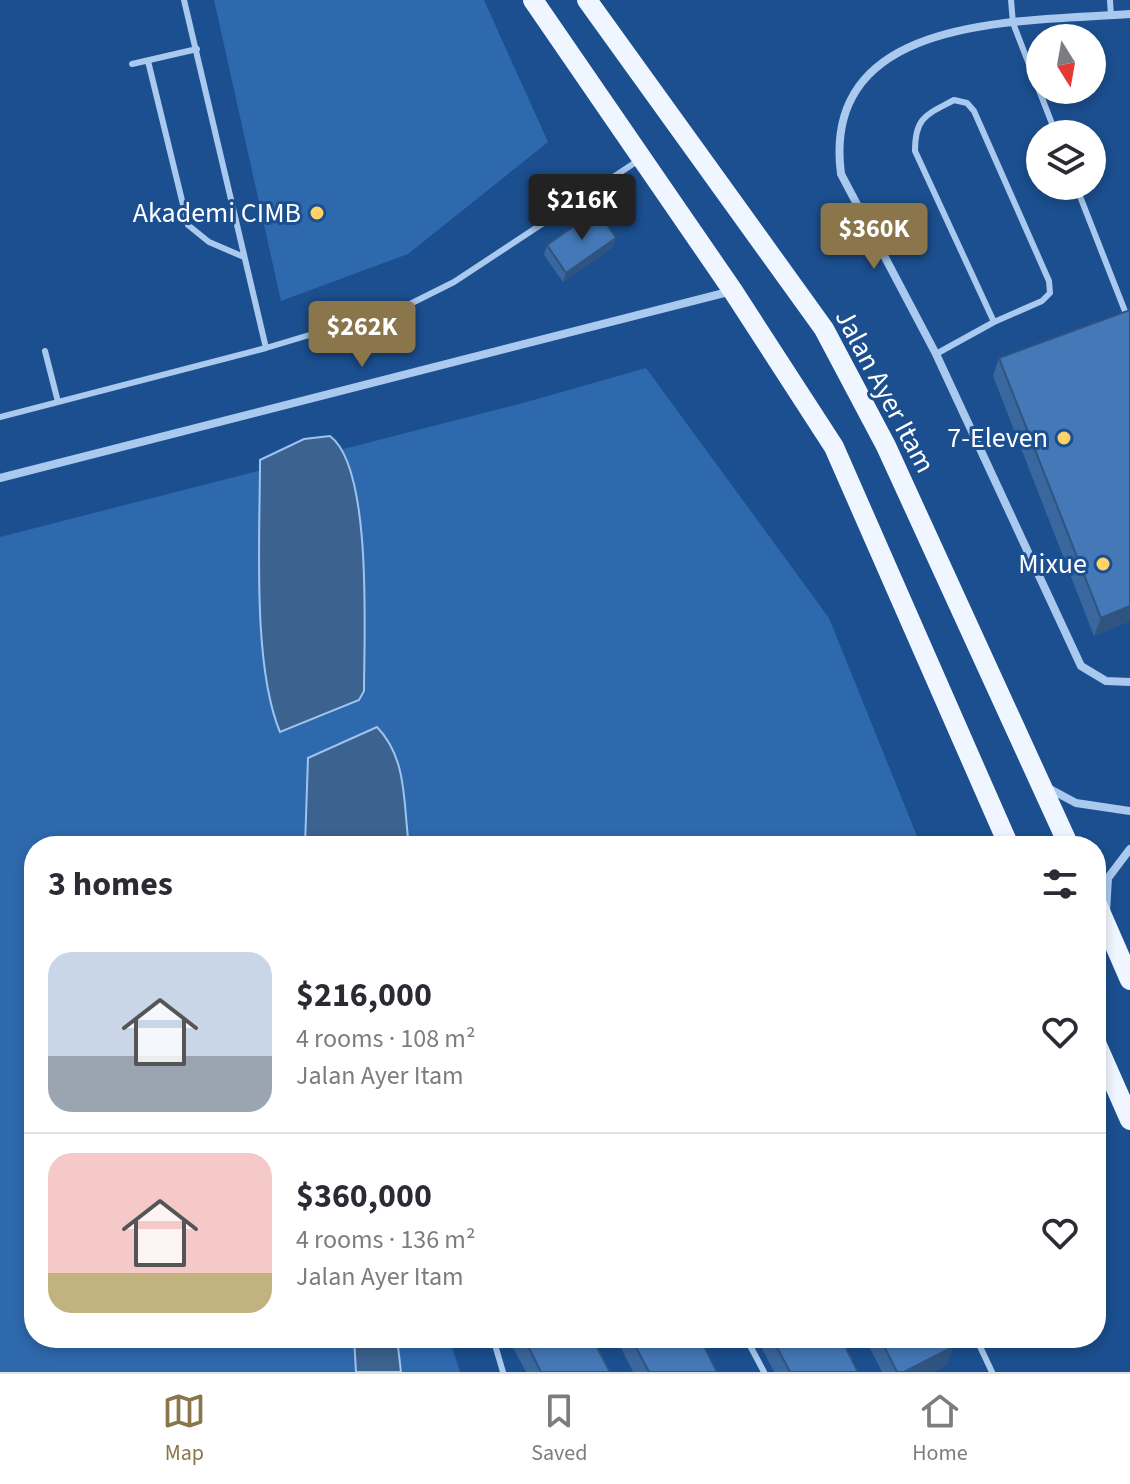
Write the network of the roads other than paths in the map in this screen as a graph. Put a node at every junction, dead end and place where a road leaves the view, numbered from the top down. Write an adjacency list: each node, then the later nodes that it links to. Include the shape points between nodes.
1 (184, 0): 9 (lane)
2 (533, 0): 13 (main road)
3 (587, 0): 26 (main road, Jalan Ayer Itam, via 824,329 886,446)
4 (1011, 0): 8 (lane)
5 (1110, 0): 7 (lane)
6 (1130, 14): 7 (street)
7 (1111, 16): 8 (street)
8 (1013, 23): 12 (lane); 21 (street, via 959,28 907,49 871,71 854,88 843,111 837,144 841,174)
9 (197, 49): 10 (lane); 15 (lane)
10 (148, 61): 11 (lane); 15 (lane, via 188,225 209,242)
11 (132, 64)
12 (1051, 120)
13 (641, 159): 16 (main road); 19 (lane, via 454,282 418,300)
14 (1081, 200): 18 (lane)
15 (244, 257): 19 (lane)
16 (733, 291): 24 (street); 28 (main road, via 834,447)
17 (994, 322): 17 (lane, via 915,151 915,129 925,116 954,100 974,111 1049,281 1050,293 1042,301); 21 (lane)
18 (1130, 324)
19 (266, 348): 22 (lane)
20 (45, 351): 22 (lane)
21 (936, 354): 25 (street, via 1081,666 1106,681)
22 (58, 402): 23 (lane)
23 (0, 417)
24 (0, 478)
25 (1130, 682)
26 (1040, 783): 27 (street, via 1076,803); 29 (main road, Jalan Ayer Itam)
27 (1130, 811)
28 (1005, 836)
29 (1064, 836)
30 (1130, 849): 31 (street, via 1108,878)
31 (1106, 922): 32 (main road)
32 (1130, 980)
33 (1106, 1066): 34 (main road)
34 (1130, 1120)
35 (496, 1348): 38 (lane)
36 (751, 1348): 39 (lane)
37 (981, 1348): 40 (lane)
38 (503, 1372)
39 (764, 1372)
40 (992, 1372)

